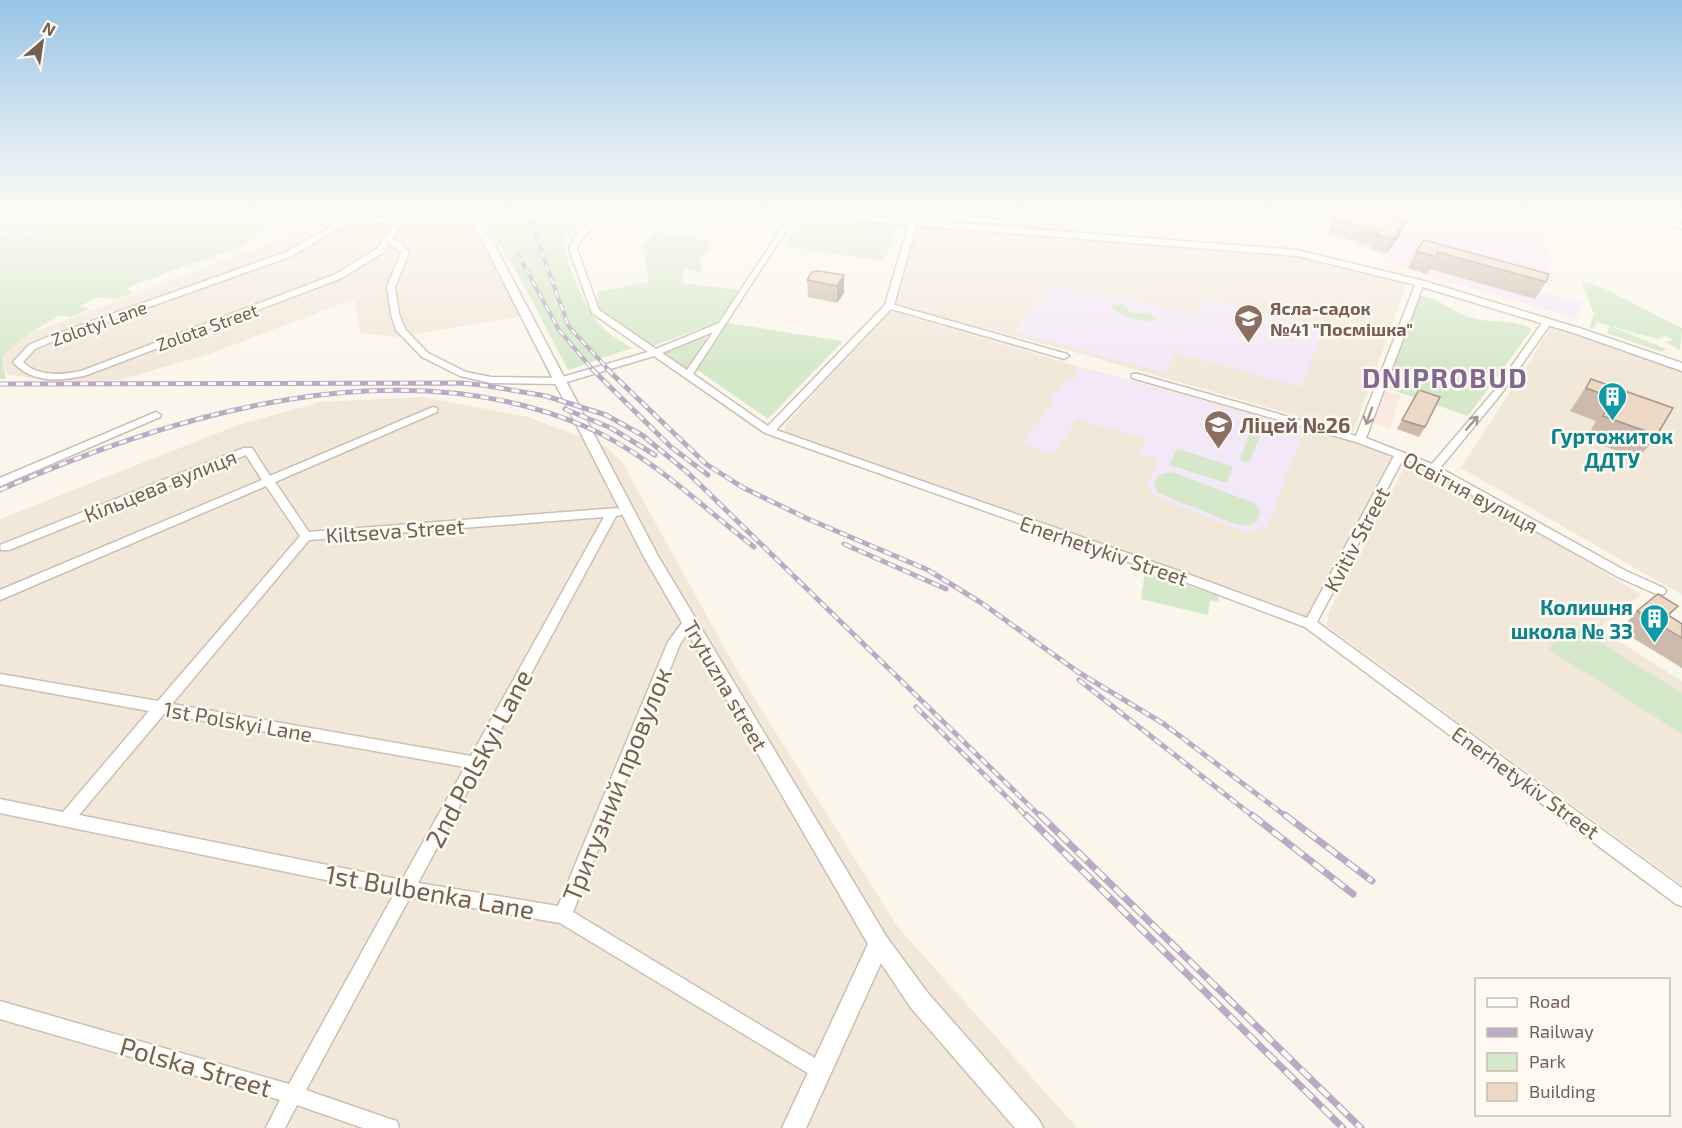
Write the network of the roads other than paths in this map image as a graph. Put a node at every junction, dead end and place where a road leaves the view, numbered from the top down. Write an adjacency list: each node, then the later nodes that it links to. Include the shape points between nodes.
1 (260, 265): 18 (street, Zolotyi Lane, via 40,344 22,354 18,362 34,372)
2 (359, 265): 18 (street, Zolota Street, via 315,286)
3 (400, 265): 19 (street, via 391,287 395,314 401,330 425,355 463,374 491,380)
4 (500, 265): 19 (street, Trytuzna street)
5 (577, 265): 13 (street, Enerhetykiv Street, via 594,311)
6 (759, 265): 12 (street)
7 (901, 265): 10 (street)
8 (1345, 265): 9 (street)
9 (1420, 283): 11 (street); 23 (street, one-way to 23)
10 (889, 306): 14 (street); 22 (street)
11 (1547, 322): 15 (street); 25 (street, one-way to 11, via 1498,392)
12 (722, 325): 13 (street); 16 (street)
13 (653, 353): 16 (street, Enerhetykiv Street); 19 (street)
14 (1064, 356)
15 (1682, 367)
16 (688, 375): 22 (street, Enerhetykiv Street)
17 (1135, 376): 23 (street, Освітня вулиця)
18 (64, 378)
19 (560, 381): 28 (street, Trytuzna street)
20 (433, 410): 26 (street)
21 (156, 415): 27 (street)
22 (769, 431): 34 (street, Enerhetykiv Street)
23 (1360, 440): 24 (street, Освітня вулиця)
24 (1400, 454): 25 (street, Освітня вулиця); 34 (street, Kvitiv Street)
25 (1434, 468): 31 (street, Освітня вулиця, via 1622,574)
26 (268, 481): 29 (street, Kiltseva Street); 30 (street, Кільцева вулиця, via 249,450); 32 (street)
27 (0, 482)
28 (618, 512): 29 (street, Kiltseva Street); 33 (street, Trytuzna street); 37 (street, 2nd Polskyi Lane)
29 (306, 536): 36 (street)
30 (5, 547)
31 (1660, 591)
32 (0, 595)
33 (689, 622): 42 (street, Тритузний провулок, via 674,642); 43 (street, Trytuzna street)
34 (1310, 624): 41 (street, Enerhetykiv Street)
35 (0, 679): 36 (street, 1st Polskyi Lane)
36 (160, 708): 37 (street, 1st Polskyi Lane); 39 (street)
37 (475, 763): 40 (street, 2nd Polskyi Lane)
38 (0, 806): 39 (street, 1st Bulbenka Lane)
39 (66, 819): 40 (street, 1st Bulbenka Lane)
40 (407, 889): 42 (street, 1st Bulbenka Lane); 46 (street, 2nd Polskyi Lane)
41 (1682, 898)
42 (563, 915): 45 (street, 1st Bulbenka Lane)
43 (879, 943): 45 (street); 50 (street, Trytuzna street, via 919,1000)
44 (0, 1010): 46 (street, Polska Street)
45 (822, 1072): 49 (street)
46 (294, 1095): 47 (street, 2nd Polskyi Lane); 48 (street, Polska Street)
47 (275, 1128)
48 (390, 1128)
49 (794, 1128)
50 (1031, 1128)

